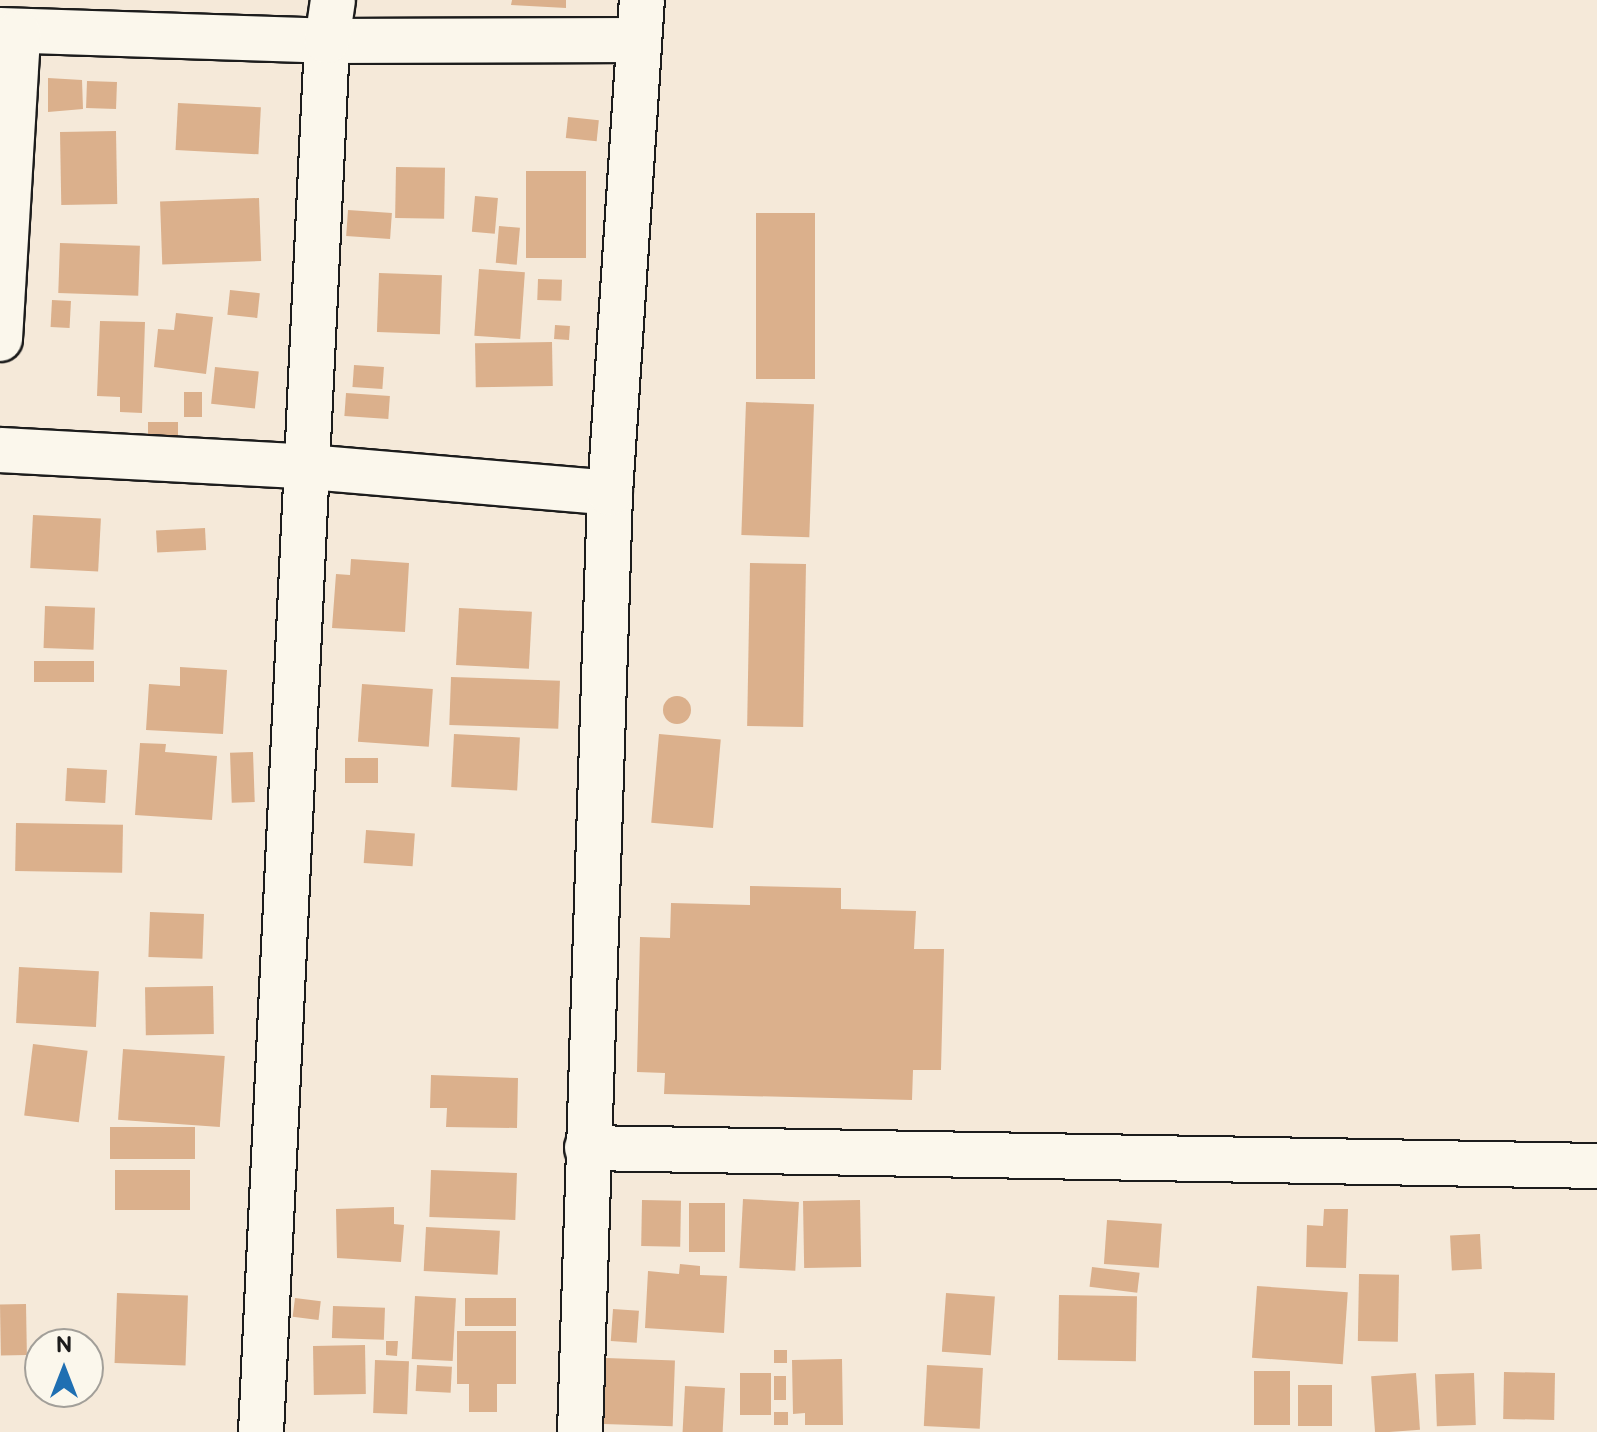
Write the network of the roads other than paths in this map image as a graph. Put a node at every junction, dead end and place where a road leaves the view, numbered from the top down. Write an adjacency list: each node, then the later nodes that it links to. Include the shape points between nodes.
1 (330, 20): 2 (street); 3 (street); 6 (street)
2 (640, 20): 7 (street)
3 (9, 32): 4 (street)
4 (0, 339)
5 (0, 450): 6 (street)
6 (309, 467): 7 (street); 10 (street)
7 (610, 493): 8 (street)
8 (587, 1148): 9 (street); 11 (street)
9 (1597, 1166)
10 (261, 1432)
11 (580, 1432)

